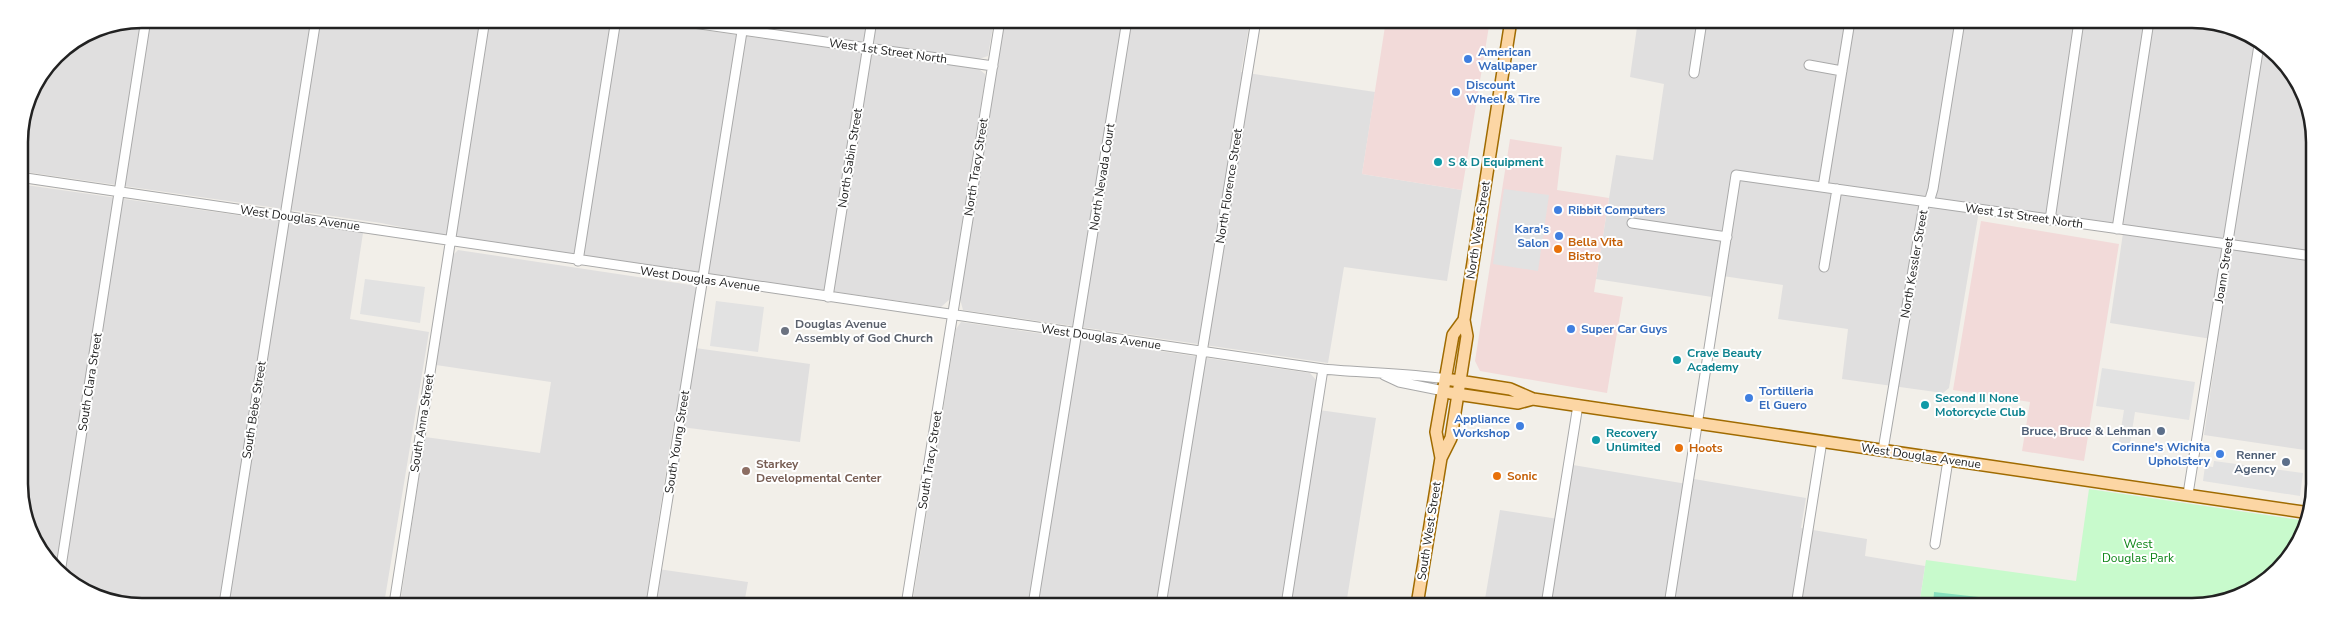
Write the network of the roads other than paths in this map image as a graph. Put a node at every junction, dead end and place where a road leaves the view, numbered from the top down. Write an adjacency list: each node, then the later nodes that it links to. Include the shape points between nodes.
1 (145, 28): 26 (street, South Clara Street)
2 (315, 28): 28 (street, South Bebe Street)
3 (485, 28): 33 (street, South Anna Street)
4 (615, 28): 36 (street)
5 (729, 28): 16 (street, West 1st Street North)
6 (871, 28): 17 (street, North Sabin Street)
7 (999, 28): 20 (street, North Tracy Street)
8 (1126, 28): 42 (street, North Nevada Court)
9 (1255, 28): 43 (street, North Florence Street)
10 (1510, 28): 41 (main road, North West Street)
11 (1701, 28): 22 (street)
12 (1849, 28): 21 (street)
13 (1959, 28): 27 (street, North Kessler Street, via 1933,189)
14 (2079, 28): 29 (street)
15 (2148, 28): 31 (street)
16 (743, 30): 17 (street, West 1st Street North); 38 (street, South Young Street)
17 (868, 48): 20 (street, West 1st Street North); 39 (street, North Sabin Street)
18 (2258, 49): 34 (street, Joann Street)
19 (1809, 65): 21 (street)
20 (993, 66): 40 (street, North Tracy Street)
21 (1842, 71): 24 (street)
22 (1694, 73)
23 (28, 178): 26 (street, West Douglas Avenue)
24 (1823, 187): 25 (street, West 1st Street North); 32 (street, West 1st Street North, via 1736,175)
25 (1837, 189): 27 (street, West 1st Street North); 37 (street)
26 (120, 192): 28 (street, West Douglas Avenue); 60 (street, South Clara Street)
27 (1926, 202): 29 (street, West 1st Street North); 54 (street, North Kessler Street)
28 (284, 215): 33 (street, West Douglas Avenue); 66 (street, South Bebe Street)
29 (2050, 220): 31 (street, West 1st Street North)
30 (1632, 223): 32 (street)
31 (2117, 229): 34 (street, West 1st Street North)
32 (1727, 237): 52 (street)
33 (450, 242): 36 (street, West Douglas Avenue); 67 (street, South Anna Street)
34 (2228, 244): 35 (street, West 1st Street North); 57 (street, Joann Street)
35 (2306, 255)
36 (578, 261): 38 (street, West Douglas Avenue)
37 (1824, 267)
38 (703, 279): 39 (street, West Douglas Avenue); 68 (street, South Young Street)
39 (828, 297): 40 (street, West Douglas Avenue)
40 (953, 315): 42 (street, West Douglas Avenue); 69 (street, South Tracy Street)
41 (1464, 320): 46 (main road, North West Street, via 1453,335); 47 (main road, North West Street, via 1467,336)
42 (1076, 333): 43 (street, West Douglas Avenue); 70 (street, North Nevada Court)
43 (1203, 352): 44 (street, West Douglas Avenue); 71 (street, North Florence Street)
44 (1323, 369): 45 (street, West Douglas Avenue); 61 (street)
45 (1382, 374): 46 (street, West Douglas Avenue); 48 (street, West Douglas Avenue, via 1399,382)
46 (1446, 379): 47 (main road, West Douglas Avenue); 48 (main road, South West Street)
47 (1460, 381): 49 (main road, South West Street); 50 (main road, West Douglas Avenue, via 1510,389)
48 (1444, 391): 49 (main road, West Douglas Avenue); 55 (main road, South West Street, via 1436,432)
49 (1458, 394): 50 (main road, West Douglas Avenue, via 1518,403); 55 (main road, South West Street, via 1451,438)
50 (1532, 399): 51 (main road, West Douglas Avenue)
51 (1578, 405): 52 (main road, West Douglas Avenue); 63 (street)
52 (1698, 423): 53 (main road, West Douglas Avenue); 64 (street)
53 (1822, 441): 54 (main road, West Douglas Avenue); 65 (street)
54 (1883, 450): 56 (main road, West Douglas Avenue)
55 (1441, 458): 62 (main road, South West Street)
56 (1948, 460): 57 (main road, West Douglas Avenue); 59 (street)
57 (2188, 494): 58 (main road, West Douglas Avenue)
58 (2301, 512)
59 (1934, 544)
60 (61, 564)
61 (1287, 597)
62 (1418, 597)
63 (1547, 597)
64 (1670, 597)
65 (1797, 597)
66 (225, 598)
67 (395, 598)
68 (652, 598)
69 (907, 598)
70 (1034, 598)
71 (1162, 598)

